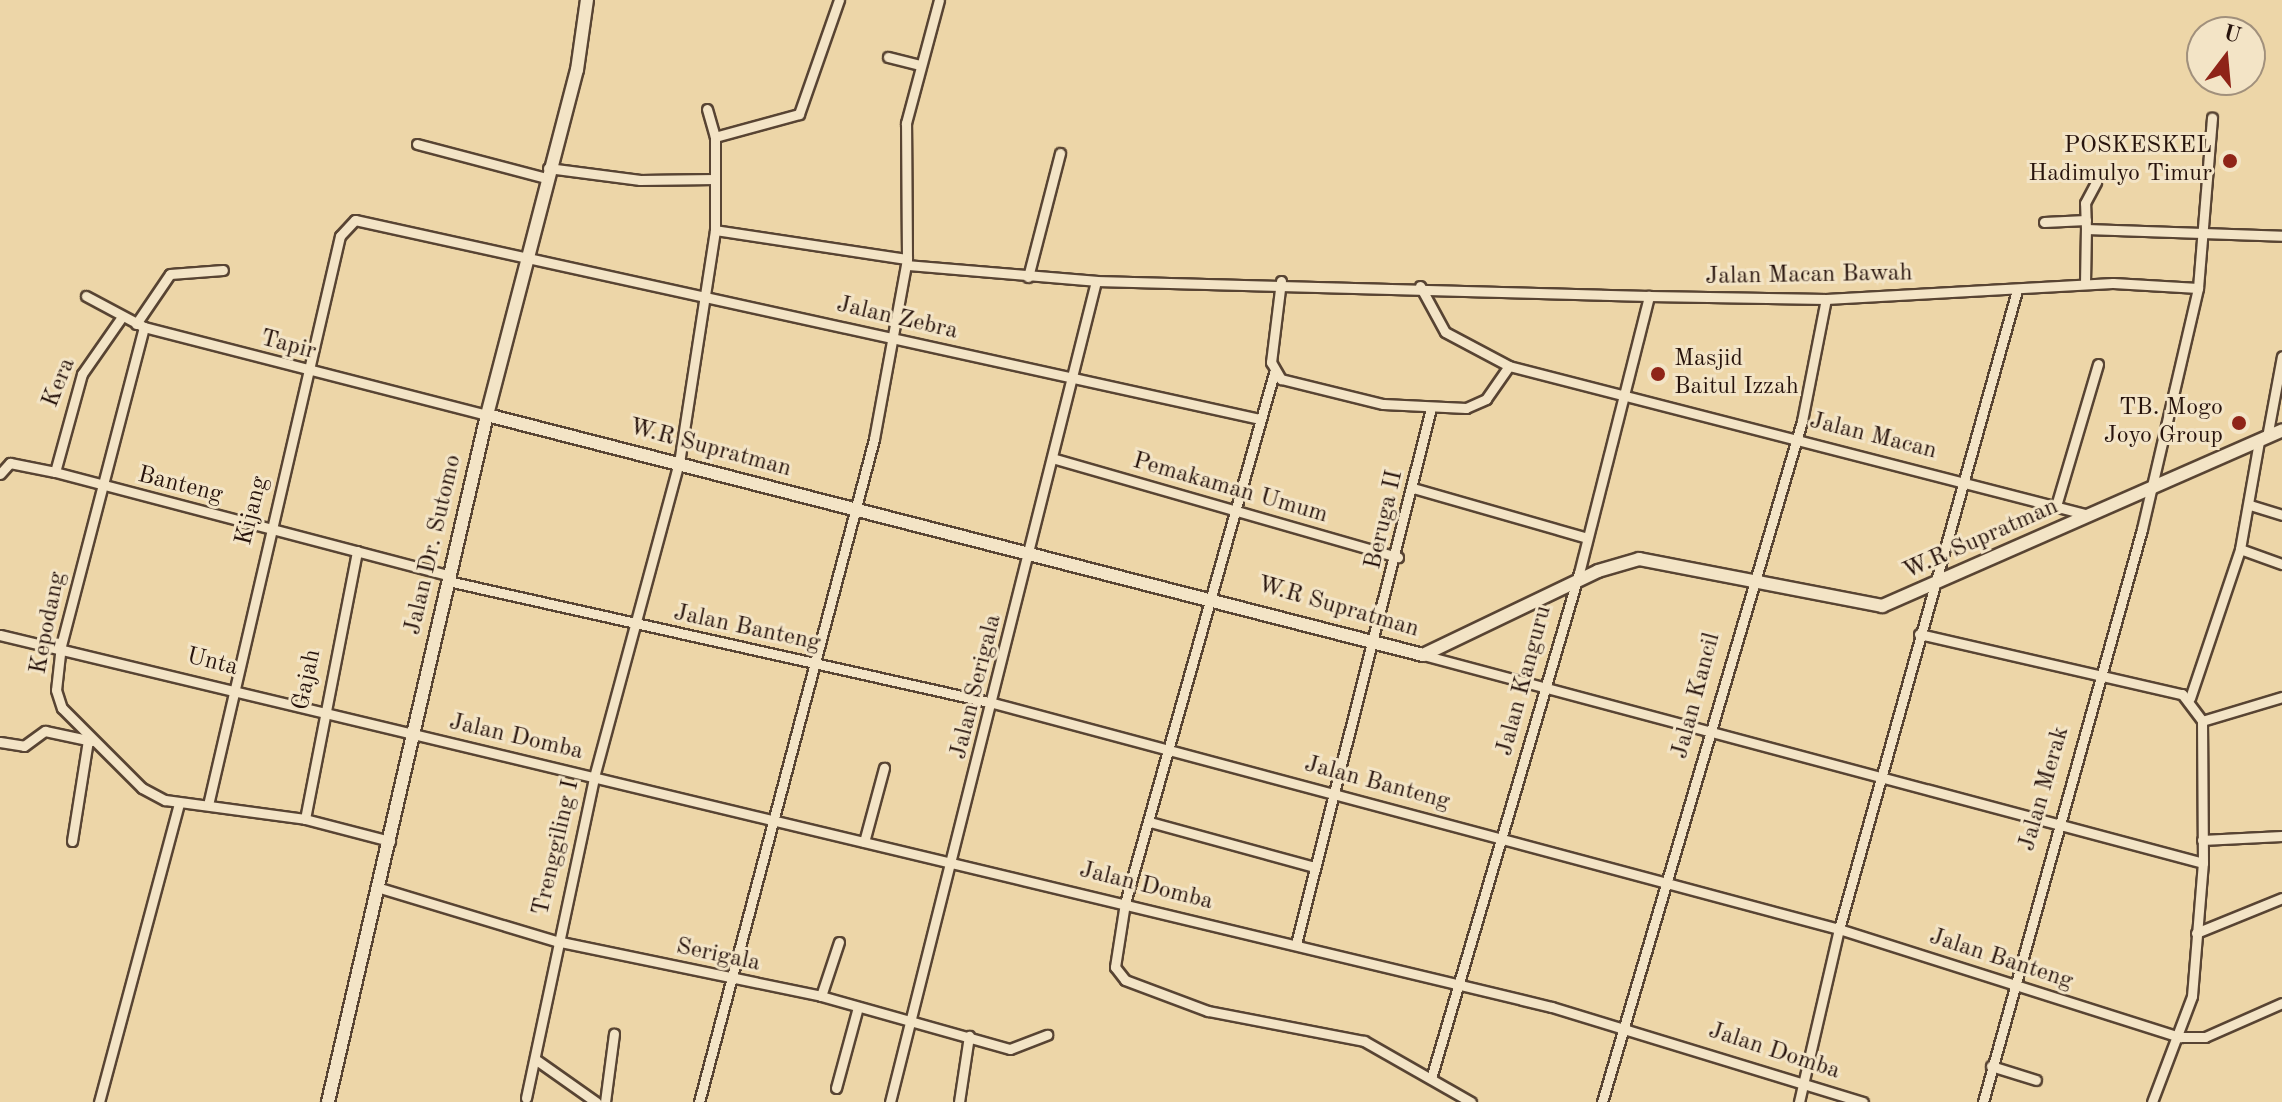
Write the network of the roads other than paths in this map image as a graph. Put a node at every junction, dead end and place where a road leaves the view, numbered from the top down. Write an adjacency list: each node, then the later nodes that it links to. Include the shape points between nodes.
1 (587, 0): 11 (street, Jalan Dr. Sutomo, via 577,70)
2 (839, 0): 8 (street, via 799,114)
3 (939, 0): 5 (street)
4 (888, 57): 5 (street)
5 (920, 65): 21 (street, via 903,148)
6 (707, 109): 8 (street, Trenggiling I)
7 (2212, 118): 17 (street, Jalan Merak)
8 (715, 137): 12 (street, Trenggiling I)
9 (417, 144): 11 (street)
10 (1060, 153): 23 (street)
11 (547, 173): 12 (street); 20 (street, Jalan Dr. Sutomo)
12 (715, 179): 18 (street, Trenggiling I)
13 (2096, 182): 15 (street, via 2086,196)
14 (2044, 222): 15 (street)
15 (2086, 225): 17 (street); 26 (street)
16 (344, 228): 20 (street, Jalan Zebra, via 376,220); 40 (street, Kijang)
17 (2201, 229): 19 (street); 28 (street, Jalan Merak)
18 (715, 230): 21 (street, Jalan Macan Bawah); 31 (street, Trenggiling I)
19 (2282, 236)
20 (526, 255): 31 (street, Jalan Zebra); 45 (street, Jalan Dr. Sutomo)
21 (907, 262): 23 (street, Jalan Macan Bawah); 36 (street)
22 (223, 270): 35 (street, Kepodang, via 170,274)
23 (1028, 277): 24 (street, Jalan Macan Bawah)
24 (1096, 281): 25 (street, Jalan Macan Bawah); 42 (street, Jalan Serigala)
25 (1281, 281): 27 (street, Jalan Macan Bawah); 41 (street)
26 (2085, 284): 28 (street, Jalan Macan Bawah); 29 (street, Jalan Macan Bawah)
27 (1420, 286): 32 (street, Jalan Macan Bawah); 39 (street, Jalan Macan, via 1445,332)
28 (2198, 288): 57 (street, Jalan Merak)
29 (2017, 290): 33 (street, Jalan Macan Bawah); 54 (street)
30 (86, 296): 34 (street, Tapir)
31 (706, 296): 36 (street, Jalan Zebra); 51 (street, Trenggiling I)
32 (1649, 296): 33 (street, Jalan Macan Bawah); 43 (street, Jalan Kanguru)
33 (1826, 299): 48 (street, Jalan Kancil)
34 (121, 318): 35 (street, Tapir); 52 (street, Kera, via 82,374)
35 (140, 326): 40 (street, Tapir); 55 (street, Kepodang)
36 (896, 338): 42 (street, Jalan Zebra); 60 (street)
37 (2282, 356): 49 (street)
38 (2098, 364): 59 (street)
39 (1509, 366): 43 (street, Jalan Macan); 44 (street, via 1477,405)
40 (308, 372): 45 (street, Tapir); 64 (street, Kijang)
41 (1274, 373): 44 (street, via 1301,386); 46 (street)
42 (1071, 382): 46 (street, Jalan Zebra); 50 (street, Jalan Serigala)
43 (1623, 395): 48 (street, Jalan Macan); 65 (street, Jalan Kanguru)
44 (1431, 408): 56 (street, Beruga II)
45 (487, 415): 51 (street, W.R Supratman); 71 (street, Jalan Dr. Sutomo)
46 (1260, 419): 61 (street)
47 (2282, 430): 49 (street, W.R Supratman)
48 (1797, 438): 54 (street, Jalan Macan); 72 (street, Jalan Kancil)
49 (2263, 439): 57 (street, W.R Supratman); 58 (street)
50 (1052, 458): 61 (street, Pemakaman Umum); 68 (street, Jalan Serigala)
51 (679, 463): 60 (street, W.R Supratman); 76 (street, Trenggiling I)
52 (55, 472): 53 (street, Banteng, via 10,463); 55 (street, Banteng)
53 (0, 474)
54 (1962, 480): 59 (street, Jalan Macan); 74 (street)
55 (100, 487): 64 (street, Banteng); 80 (street, Kepodang)
56 (1413, 488): 65 (street); 69 (street, Beruga II)
57 (2151, 488): 63 (street, W.R Supratman); 83 (street, Jalan Merak)
58 (2250, 505): 62 (street); 66 (street)
59 (2056, 506): 63 (street, Jalan Macan)
60 (856, 510): 68 (street, W.R Supratman); 82 (street)
61 (1232, 513): 69 (street, Pemakaman Umum); 75 (street)
62 (2282, 515)
63 (2092, 516): 74 (street, W.R Supratman)
64 (269, 528): 67 (street, Banteng); 84 (street, Kijang)
65 (1587, 538): 73 (street, Jalan Kanguru)
66 (2240, 549): 70 (street); 87 (street)
67 (357, 551): 71 (street, Banteng); 89 (street, Gajah)
68 (1031, 552): 75 (street, W.R Supratman); 88 (street, Jalan Serigala)
69 (1398, 557): 79 (street, Beruga II)
70 (2282, 564)
71 (448, 578): 76 (street, Jalan Banteng); 92 (street, Jalan Dr. Sutomo)
72 (1750, 579): 73 (street, W.R Supratman, via 1639,559); 74 (street, W.R Supratman, via 1882,606); 91 (street, Jalan Kancil)
73 (1570, 585): 81 (street, W.R Supratman); 85 (street, Jalan Kanguru)
74 (1932, 585): 77 (street)
75 (1210, 595): 79 (street, W.R Supratman); 95 (street)
76 (634, 625): 82 (street, Jalan Banteng); 97 (street, Trenggiling I)
77 (1919, 634): 83 (street); 98 (street)
78 (0, 635): 80 (street, Unta)
79 (1375, 640): 81 (street, W.R Supratman); 99 (street, Beruga II)
80 (61, 645): 84 (street, Unta); 93 (street, Kepodang, via 59,700)
81 (1423, 655): 85 (street)
82 (812, 662): 88 (street, Jalan Banteng); 103 (street)
83 (2098, 675): 87 (street); 105 (street, Jalan Merak)
84 (232, 689): 89 (street, Unta); 101 (street, Kijang)
85 (1546, 693): 91 (street); 107 (street, Jalan Kanguru)
86 (2282, 697): 90 (street)
87 (2190, 698): 90 (street)
88 (993, 703): 95 (street, Jalan Banteng); 112 (street, Jalan Serigala)
89 (322, 710): 92 (street, Unta); 102 (street, Gajah)
90 (2202, 721): 108 (street)
91 (1707, 730): 98 (street); 115 (street, Jalan Kancil)
92 (414, 734): 97 (street, Jalan Domba); 110 (street, Jalan Dr. Sutomo)
93 (90, 740): 94 (street, via 45,731 24,746); 100 (street, Kepodang, via 142,788); 109 (street)
94 (0, 742)
95 (1169, 749): 99 (street, Jalan Banteng); 104 (street)
96 (884, 768): 111 (street)
97 (594, 777): 103 (street, Jalan Domba); 121 (street, Trenggiling I)
98 (1880, 778): 105 (street); 119 (street)
99 (1333, 793): 107 (street, Jalan Banteng); 114 (street, Beruga II)
100 (179, 803): 101 (street, Kepodang); 143 (street)
101 (208, 805): 102 (street, Kepodang)
102 (305, 819): 110 (street, Kepodang)
103 (773, 820): 111 (street, Jalan Domba); 124 (street)
104 (1150, 822): 114 (street); 118 (street)
105 (2055, 827): 113 (street); 126 (street, Jalan Merak)
106 (2282, 836): 108 (street)
107 (1501, 837): 115 (street, Jalan Banteng); 125 (street, Jalan Kanguru)
108 (2202, 840): 113 (street)
109 (72, 841)
110 (390, 841): 116 (street, Jalan Dr. Sutomo)
111 (864, 842): 112 (street, Jalan Domba)
112 (954, 860): 118 (street, Jalan Domba); 130 (street, Jalan Serigala)
113 (2203, 863): 120 (street)
114 (1314, 867): 123 (street, Beruga II)
115 (1670, 885): 119 (street, Jalan Banteng); 131 (street, Jalan Kancil)
116 (380, 888): 121 (street, Serigala); 144 (street, Jalan Dr. Sutomo)
117 (2282, 898): 120 (street)
118 (1125, 903): 123 (street, Jalan Domba); 138 (street, via 1115,967 1125,980 1208,1011 1355,1038)
119 (1839, 929): 126 (street, Jalan Banteng); 140 (street)
120 (2196, 933): 135 (street)
121 (556, 941): 124 (street, Serigala); 136 (street, Trenggiling I)
122 (839, 942): 127 (street)
123 (1296, 944): 125 (street, Jalan Domba)
124 (730, 979): 127 (street, Serigala); 147 (street)
125 (1456, 984): 131 (street, Jalan Domba); 138 (street, Jalan Kanguru)
126 (2010, 985): 135 (street, Jalan Banteng); 137 (street, Jalan Merak)
127 (821, 996): 129 (street, Serigala)
128 (2282, 1003): 135 (street, Jalan Banteng, via 2205,1037)
129 (858, 1007): 130 (street, Serigala); 141 (street)
130 (909, 1021): 134 (street, Serigala); 148 (street, Jalan Serigala)
131 (1626, 1026): 140 (street, Jalan Domba); 151 (street, Jalan Kancil)
132 (614, 1034): 146 (street)
133 (1047, 1035): 134 (street, Serigala, via 1010,1049)
134 (969, 1036): 149 (street)
135 (2180, 1037): 155 (street)
136 (535, 1059): 142 (street, Trenggiling I); 145 (street)
137 (1991, 1066): 139 (street); 154 (street, Jalan Merak)
138 (1432, 1075): 150 (street)
139 (2036, 1080)
140 (1804, 1083): 152 (street); 153 (street, Jalan Domba)
141 (836, 1088)
142 (526, 1098)
143 (99, 1102)
144 (328, 1102)
145 (596, 1102)
146 (605, 1102)
147 (699, 1102)
148 (890, 1102)
149 (959, 1102)
150 (1471, 1102)
151 (1602, 1102)
152 (1799, 1102)
153 (1863, 1102)
154 (1983, 1102)
155 (2152, 1102)

